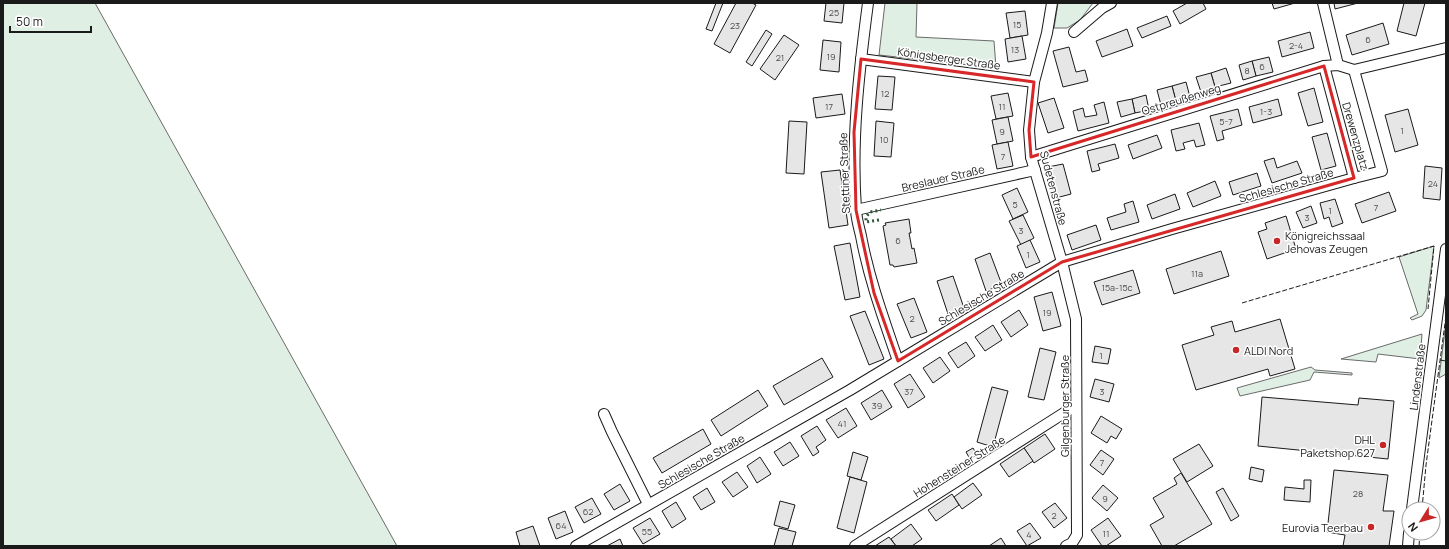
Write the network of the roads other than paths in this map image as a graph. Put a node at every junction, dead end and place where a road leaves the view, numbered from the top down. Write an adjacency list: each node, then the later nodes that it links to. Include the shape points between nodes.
1 (868, 3): 7 (street, Stettiner Straße)
2 (1052, 3): 11 (street, Sudetenstraße)
3 (1111, 3): 5 (street)
4 (1323, 3): 8 (street)
5 (1074, 32)
6 (1446, 48): 10 (street)
7 (861, 59): 11 (street, Königsberger Straße); 15 (street, Stettiner Straße, via 854,132)
8 (1338, 65): 9 (street, Ostpreußenweg); 10 (street)
9 (1324, 66): 12 (street, Ostpreußenweg); 14 (street, Drewenzplatz)
10 (1354, 70): 14 (street, Drewenzplatz, via 1382,170)
11 (1034, 82): 12 (street, Sudetenstraße, via 1029,130)
12 (1031, 157): 13 (street, Sudetenstraße)
13 (1035, 170): 15 (street, Breslauer Straße); 17 (street, Sudetenstraße)
14 (1354, 178): 17 (street, Schlesische Straße)
15 (856, 210): 18 (street, Stettiner Straße, via 872,286)
16 (1446, 249): 21 (street, Lindenstraße)
17 (1062, 262): 18 (street, Schlesische Straße); 19 (street, Gilgenburger Straße, via 1076,319)
18 (898, 361): 22 (street, Schlesische Straße)
19 (1076, 406): 24 (street, Hohensteiner Straße); 25 (street, Gilgenburger Straße, via 1077,535 1072,543)
20 (604, 414): 22 (street)
21 (1413, 501)
22 (648, 504): 23 (street, Schlesische Straße)
23 (576, 546)
24 (855, 546)
25 (1066, 546)

